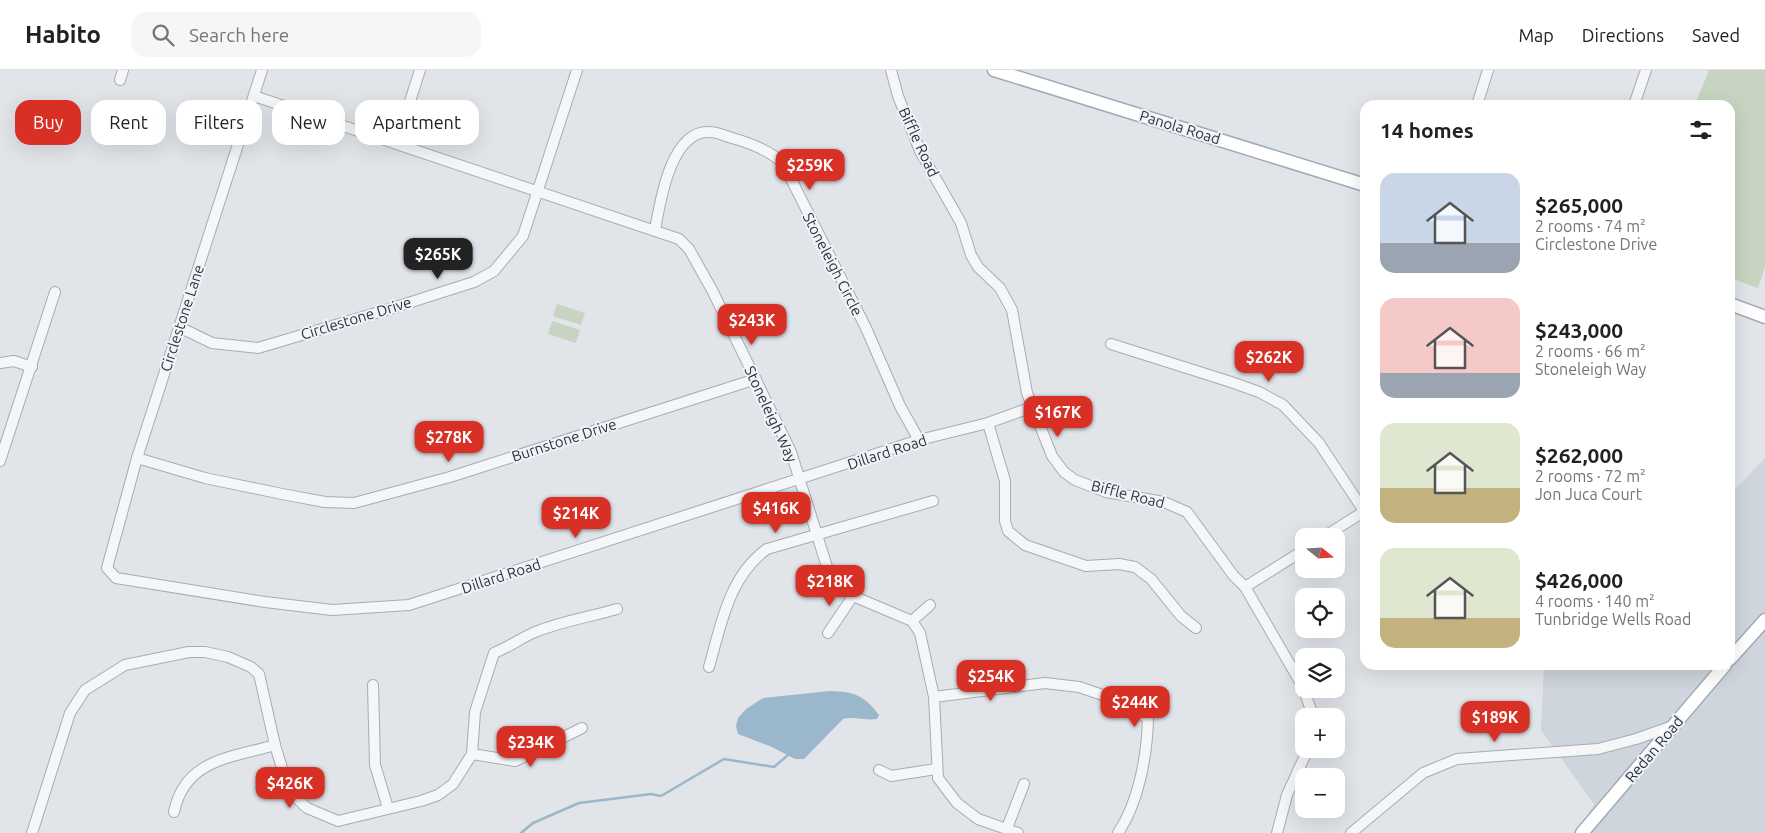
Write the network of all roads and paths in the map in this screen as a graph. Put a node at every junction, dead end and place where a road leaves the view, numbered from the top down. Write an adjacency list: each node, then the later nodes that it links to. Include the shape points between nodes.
1 (262, 70): 8 (street, Circlestone Lane)
2 (420, 70): 9 (street)
3 (577, 70): 15 (street, Circlestone Drive)
4 (890, 70): 25 (street, Biffle Road, via 920,151 962,223 971,255 978,268 1000,288 1012,310 1023,378)
5 (994, 70): 14 (main road, Panola Road)
6 (1488, 70): 10 (street)
7 (1646, 70): 11 (street)
8 (254, 96): 12 (street, Stoneleigh Way); 20 (street, Circlestone Lane)
9 (411, 100)
10 (1478, 100)
11 (1636, 100)
12 (355, 128)
13 (407, 145): 15 (street, Stoneleigh Way)
14 (1360, 183)
15 (539, 190): 16 (street, Stoneleigh Way); 20 (street, Circlestone Drive, via 523,236 515,249 494,271 474,282 258,348 212,343)
16 (655, 230): 24 (street, Stoneleigh Way, via 679,239 689,249); 27 (street, Stoneleigh Circle, via 669,172 681,144 697,134 710,132 774,154 783,162)
17 (55, 292): 23 (street)
18 (1735, 306): 19 (main road)
19 (1765, 316)
20 (179, 327): 28 (street, Circlestone Lane)
21 (1111, 344): 32 (street, via 1240,385 1283,405 1319,442)
22 (0, 362): 23 (street, via 14,361)
23 (32, 367): 29 (street)
24 (756, 379): 28 (street, Burnstone Drive, via 354,503 325,502 253,488); 30 (street, Stoneleigh Way, via 791,452)
25 (1032, 407): 26 (street, Dillard Road); 38 (street, Biffle Road, via 1052,456 1064,472 1074,480 1106,492 1164,502 1187,512)
26 (988, 423): 27 (street, Dillard Road); 44 (street, via 1004,481 1008,531 1025,545 1086,566 1119,564 1135,567 1151,579 1181,616)
27 (919, 440): 30 (street, Dillard Road)
28 (137, 458): 37 (street, Circlestone Lane)
29 (0, 461)
30 (800, 480): 35 (street, Stoneleigh Way); 37 (street, Dillard Road, via 409,605 332,610 265,602 116,578)
31 (933, 501): 35 (street)
32 (1360, 505)
33 (1360, 514): 34 (street)
34 (1337, 528)
35 (818, 534): 39 (street, Stoneleigh Way, via 828,570); 47 (street, via 767,549 741,574 727,605)
36 (1295, 556): 38 (street)
37 (107, 568)
38 (1245, 587): 51 (street, Biffle Road, via 1303,687)
39 (853, 596): 43 (street, Stoneleigh Way); 45 (street)
40 (930, 605): 43 (street)
41 (618, 609): 55 (street, via 556,624 494,653 475,712)
42 (1765, 620): 46 (main road)
43 (912, 621): 50 (street, via 920,633)
44 (1196, 628)
45 (828, 633)
46 (1735, 653)
47 (709, 667)
48 (1721, 670): 52 (main road, Redan Road)
49 (373, 685): 60 (street, via 375,765)
50 (934, 697): 57 (street); 65 (street, via 1045,683 1079,687 1126,703 1148,719 1142,772)
51 (1310, 708)
52 (1673, 726): 67 (street, via 1598,749 1457,759 1423,773); 68 (main road, Redan Road)
53 (582, 728): 55 (street, via 515,761)
54 (275, 745): 60 (street, via 289,790 308,808 338,821); 61 (street, via 214,762 201,769 184,783); 63 (street, via 259,674 251,667 205,652 189,652 126,665 85,690 70,713)
55 (472, 754): 60 (street, via 453,784 438,795)
56 (1304, 758): 66 (street, via 1287,795)
57 (936, 769): 58 (street, via 891,776); 62 (street, via 938,778 958,803 978,818)
58 (879, 770)
59 (1024, 784): 62 (street)
60 (388, 808)
61 (174, 812)
62 (1007, 828): 64 (street)
63 (32, 833)
64 (1018, 833)
65 (1118, 833)
66 (1276, 833)
67 (1352, 833)
68 (1582, 833)

